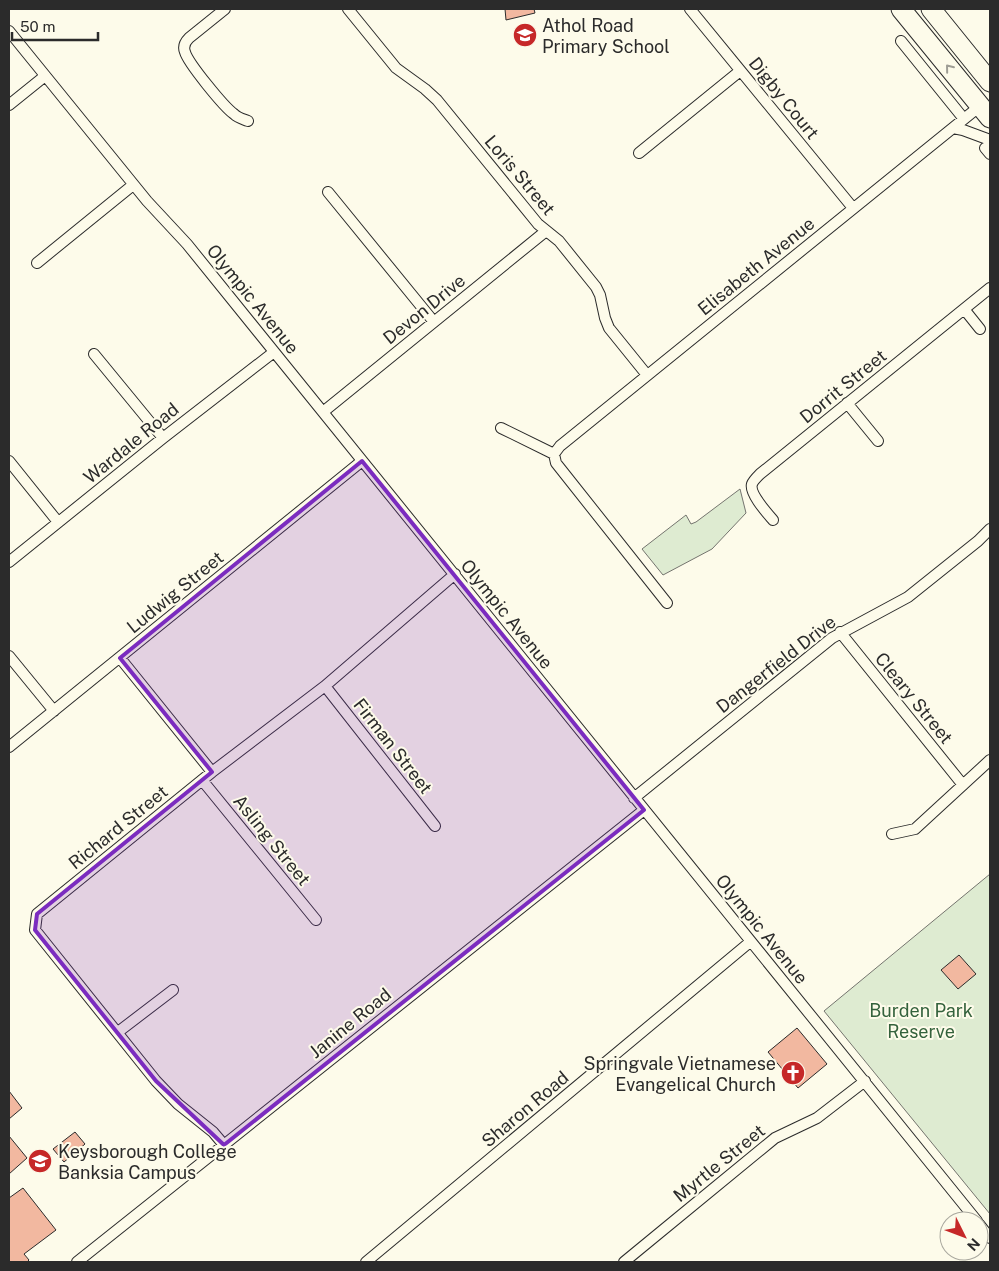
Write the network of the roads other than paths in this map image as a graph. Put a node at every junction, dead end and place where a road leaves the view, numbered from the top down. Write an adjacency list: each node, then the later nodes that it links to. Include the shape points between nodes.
1 (225, 9): 14 (street, via 185,42 185,53 228,109)
2 (348, 9): 21 (street, Loris Street, via 396,68 437,100)
3 (690, 9): 8 (street, Digby Court)
4 (901, 9): 12 (highway, one-way to 4)
5 (931, 9): 10 (highway)
6 (9, 31): 9 (street, Olympic Avenue)
7 (901, 41): 13 (street)
8 (740, 71): 17 (street); 20 (street, Digby Court)
9 (45, 76): 11 (street); 18 (street, Olympic Avenue)
10 (990, 82)
11 (9, 105)
12 (987, 107): 13 (street, Elisabeth Avenue)
13 (964, 119): 15 (street, Elisabeth Avenue)
14 (248, 121)
15 (953, 128): 16 (street, via 963,130); 20 (street, Elisabeth Avenue)
16 (988, 147)
17 (639, 153)
18 (133, 185): 22 (street); 27 (street, Olympic Avenue, via 180,236)
19 (328, 192): 25 (street)
20 (853, 208): 29 (street, Elisabeth Avenue)
21 (546, 231): 25 (street, Devon Drive); 29 (street, Loris Street, via 559,241 596,287 609,328)
22 (37, 263)
23 (990, 288): 24 (street, Dorrit Street)
24 (964, 309): 26 (street); 30 (street, Dorrit Street)
25 (434, 322): 31 (street, Devon Drive)
26 (980, 329)
27 (274, 352): 31 (street, Olympic Avenue); 33 (street, Wardale Road)
28 (94, 354): 33 (street)
29 (647, 375): 35 (street, Elisabeth Avenue)
30 (847, 403): 34 (street); 38 (street, Dorrit Street, via 752,484 756,499)
31 (324, 412): 37 (street, Olympic Avenue)
32 (501, 428): 35 (street)
33 (163, 438): 39 (street, Wardale Road)
34 (878, 441)
35 (554, 454): 43 (street, via 556,463)
36 (9, 461): 39 (street)
37 (362, 462): 42 (street, Olympic Avenue); 46 (street, Ludwig Street)
38 (773, 520)
39 (58, 522): 41 (street, Wardale Road)
40 (990, 528): 44 (street, Dangerfield Drive, via 908,597)
41 (9, 562)
42 (455, 574): 47 (street, Richard Street); 54 (street, Olympic Avenue)
43 (667, 603)
44 (840, 632): 53 (street, Cleary Street); 54 (street, Dangerfield Drive)
45 (9, 656): 48 (street)
46 (120, 658): 48 (street, Ludwig Street); 51 (street)
47 (325, 686): 51 (street, Richard Street); 56 (street, Firman Street)
48 (54, 711): 49 (street, Ludwig Street)
49 (9, 747)
50 (990, 760): 53 (street)
51 (212, 772): 52 (street, Richard Street)
52 (202, 780): 58 (street, Asling Street); 61 (street, Richard Street, via 37,914 35,930)
53 (964, 785): 57 (street, via 915,828)
54 (634, 798): 55 (street, Olympic Avenue)
55 (644, 810): 59 (street, Olympic Avenue); 63 (street, Janine Road)
56 (435, 826)
57 (892, 834)
58 (316, 920)
59 (750, 942): 62 (street, Olympic Avenue); 67 (street, Sharon Road)
60 (173, 990): 61 (street)
61 (118, 1032): 63 (street, Richard Street, via 156,1081)
62 (865, 1081): 64 (street, Olympic Avenue); 65 (street, Myrtle Street, via 818,1118 775,1138)
63 (224, 1145): 66 (street, Janine Road)
64 (969, 1211)
65 (637, 1258): 68 (street, Myrtle Street)
66 (77, 1262)
67 (366, 1262)
68 (624, 1262)

